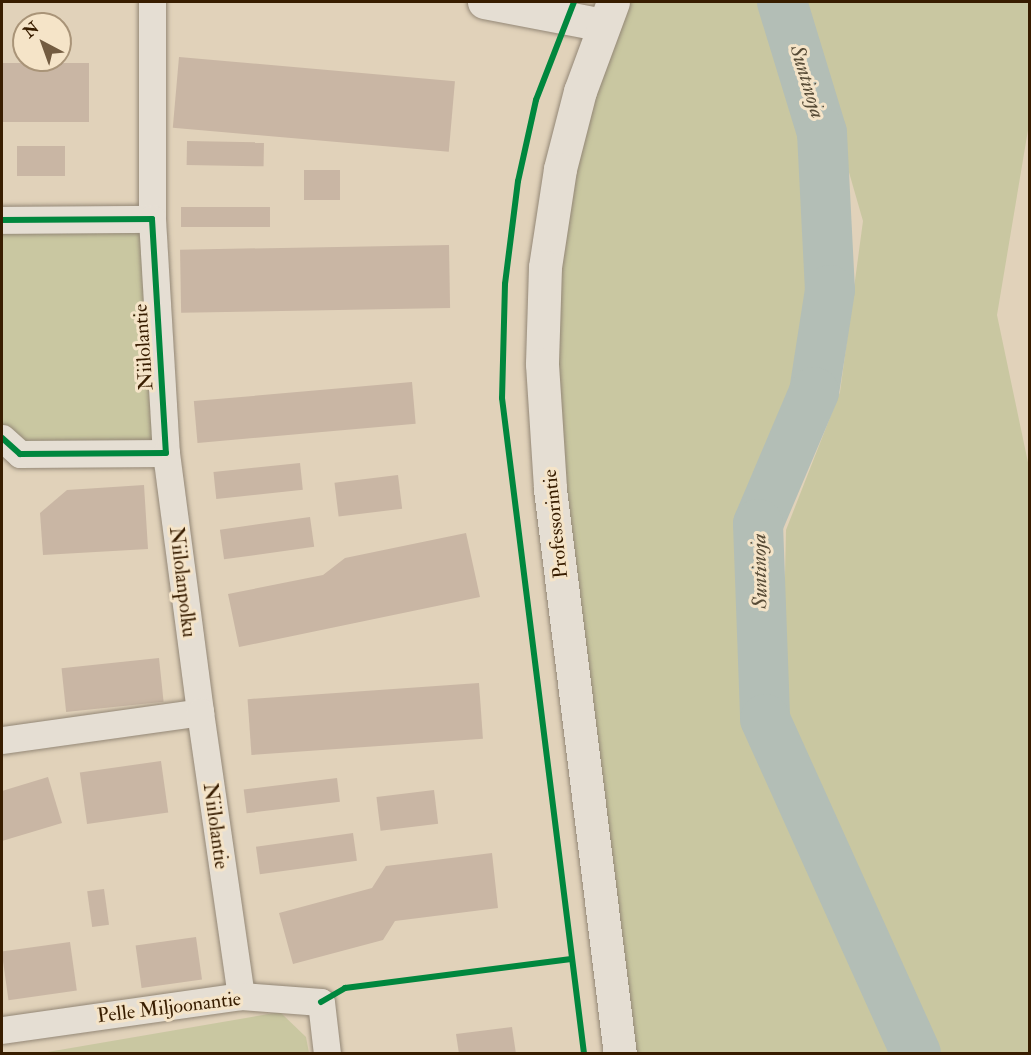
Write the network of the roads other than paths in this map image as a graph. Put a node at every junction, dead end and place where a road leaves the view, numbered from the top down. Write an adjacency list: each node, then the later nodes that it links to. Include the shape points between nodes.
1 (152, 2): 4 (street, Niilolantie)
2 (484, 2): 3 (main road)
3 (608, 13): 13 (main road, Professorintie, via 560,169 545,267 542,364 550,489)
4 (152, 219): 5 (street); 7 (street, Niilolantie)
5 (2, 220)
6 (2, 438): 7 (street, via 20,454)
7 (166, 453): 8 (street, Niilolanpolku)
8 (200, 712): 9 (street); 10 (street, Niilolantie)
9 (2, 741)
10 (241, 996): 11 (street, Pelle Miljoonantie); 12 (street, Pelle Miljoonantie, via 321,1002)
11 (2, 1030)
12 (327, 1053)
13 (620, 1053)

